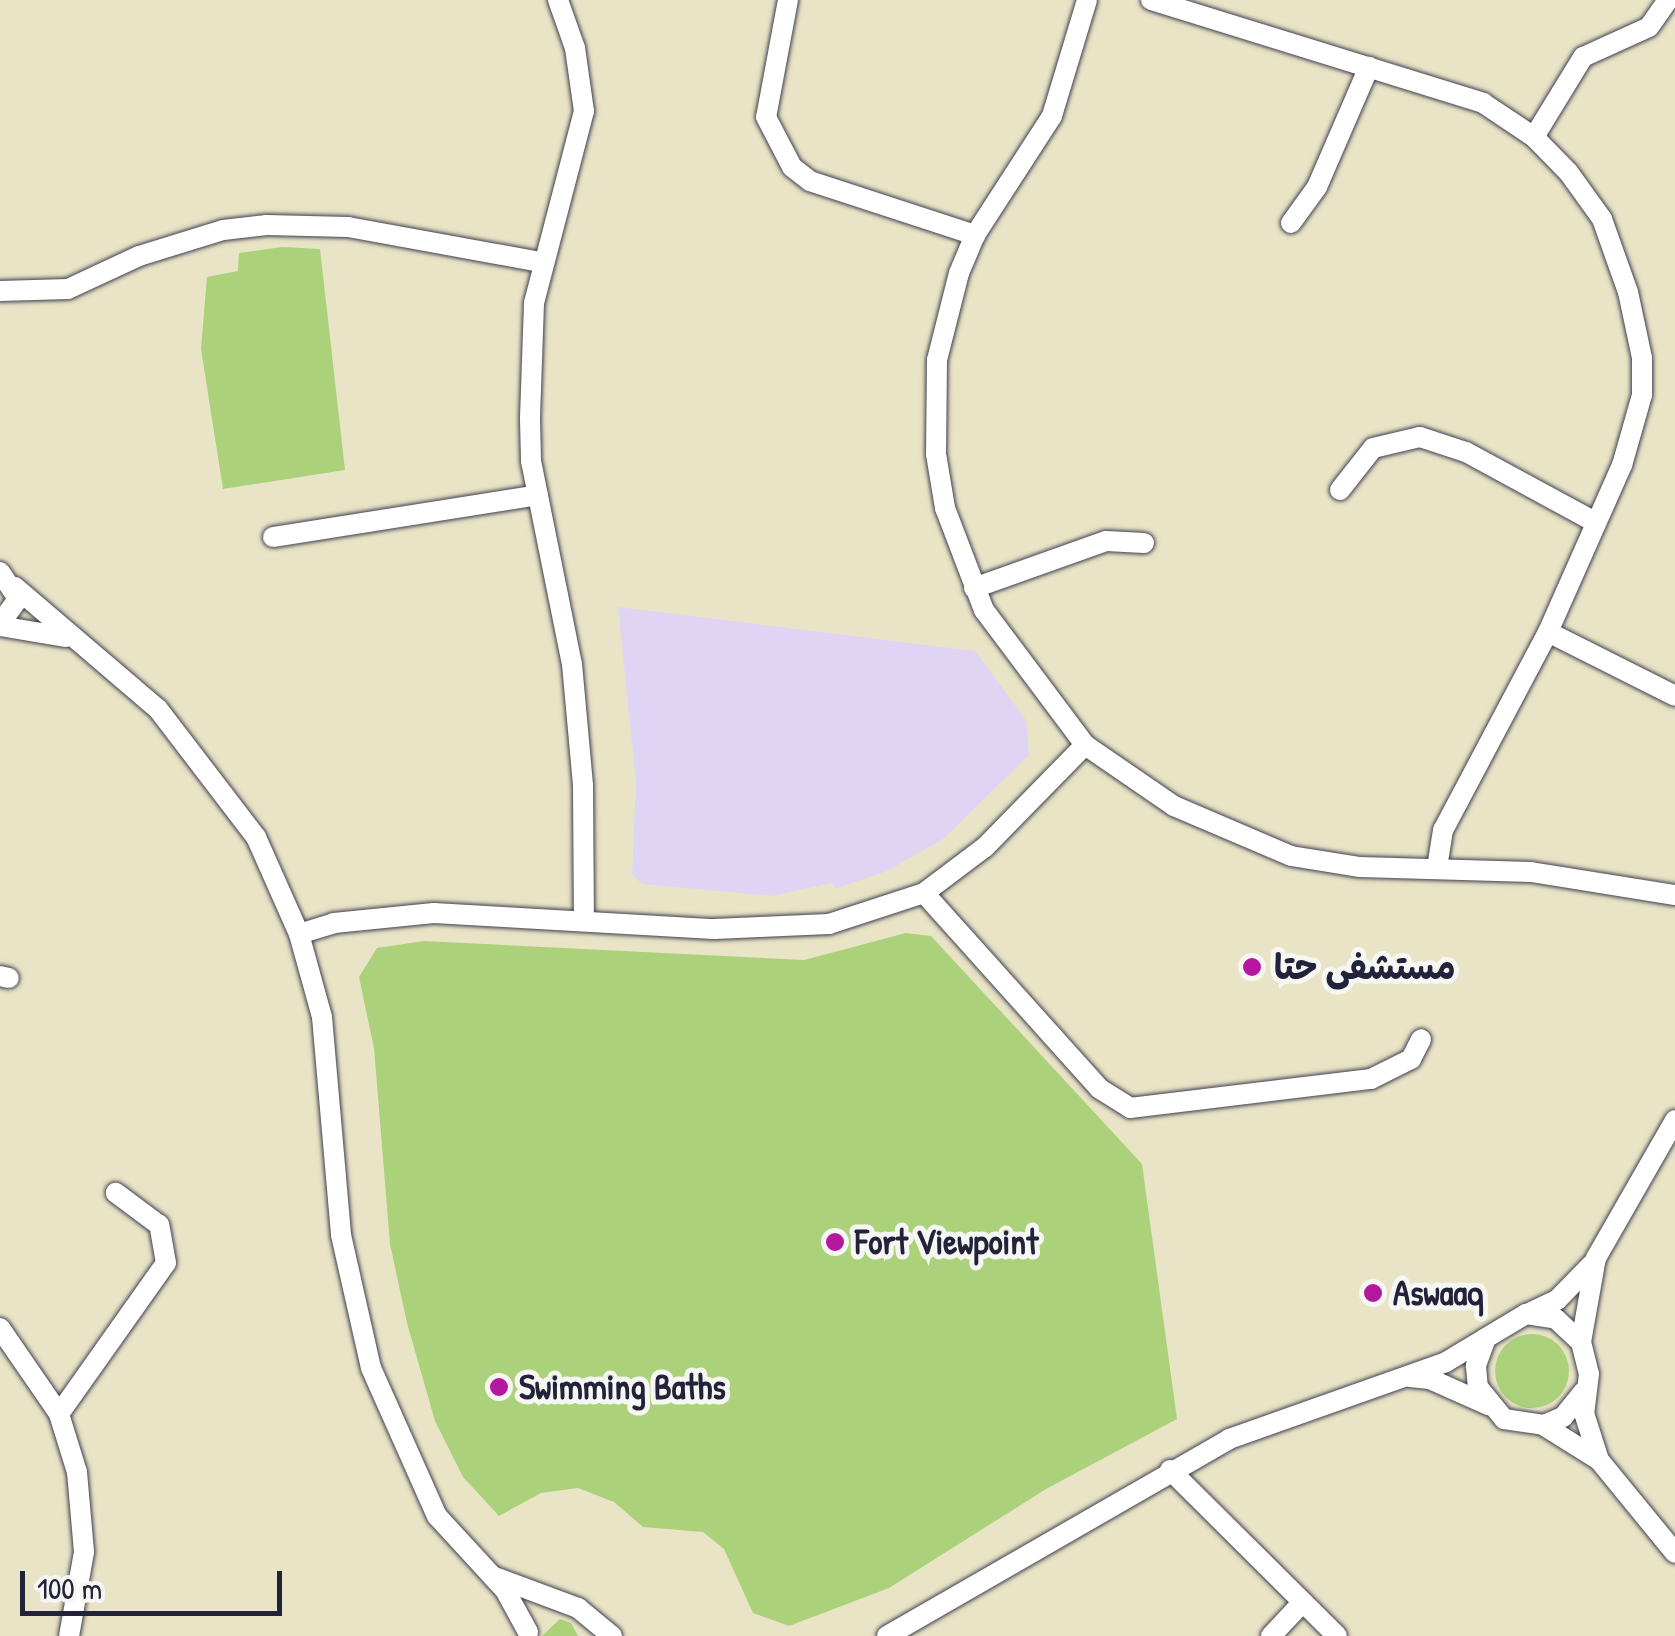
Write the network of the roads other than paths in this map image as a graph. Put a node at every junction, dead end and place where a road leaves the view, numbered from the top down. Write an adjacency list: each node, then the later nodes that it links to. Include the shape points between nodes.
1 (558, 0): 10 (street, via 576,48 584,111)
2 (788, 0): 9 (street, via 766,118 792,166 810,181)
3 (1087, 0): 9 (street, via 1052,116)
4 (1151, 0): 6 (street)
5 (1668, 0): 7 (street, via 1649,28 1583,56)
6 (1369, 67): 7 (street, via 1483,103); 8 (street, via 1317,186)
7 (1534, 137): 14 (street, via 1602,219 1642,358 1640,410)
8 (1291, 223)
9 (975, 235): 18 (street, via 941,345 934,414 944,508)
10 (541, 262): 11 (street, via 348,227 266,225 223,230 139,256 68,289); 13 (street, via 530,419)
11 (0, 291)
12 (1340, 490): 14 (street, via 1372,448 1420,437 1466,452)
13 (538, 494): 15 (street); 27 (street, via 572,664)
14 (1596, 522): 20 (street)
15 (273, 537)
16 (1144, 543): 18 (street, via 1106,541)
17 (8, 579): 19 (street, via 15,610); 21 (street)
18 (974, 588): 23 (street, via 998,632)
19 (0, 625): 21 (street)
20 (1548, 632): 22 (street); 24 (street, via 1443,830)
21 (77, 641): 28 (street, via 158,710 205,763 256,837)
22 (1675, 696)
23 (1086, 746): 24 (street, via 1174,806 1291,856); 25 (street, via 984,846)
24 (1437, 869): 26 (street, via 1531,872)
25 (924, 893): 27 (street, via 802,928 714,929); 29 (street, via 1100,1089 1130,1108 1372,1079 1411,1060)
26 (1675, 895)
27 (584, 917): 28 (street, via 382,915)
28 (299, 934): 45 (street, via 322,1017 341,1235 371,1368 437,1516)
29 (1421, 1039)
30 (1675, 1120): 32 (street)
31 (116, 1193): 40 (street, via 160,1225 166,1263)
32 (1596, 1258): 33 (street, via 1557,1300); 36 (street)
33 (1526, 1314): 35 (street); 36 (street, via 1556,1320)
34 (0, 1328): 40 (street)
35 (1487, 1337): 37 (street); 39 (street, via 1476,1366)
36 (1581, 1342): 38 (street, via 1588,1374)
37 (1408, 1377): 39 (street, via 1430,1379); 43 (street, via 1296,1410)
38 (1584, 1391): 41 (street, via 1563,1417); 42 (street)
39 (1488, 1405): 41 (street, via 1504,1418)
40 (60, 1414): 51 (street, via 77,1472 84,1552)
41 (1543, 1425): 42 (street)
42 (1599, 1460): 44 (street)
43 (1170, 1470): 46 (street); 49 (street)
44 (1675, 1552)
45 (493, 1576): 47 (street); 50 (street)
46 (1302, 1603): 55 (street); 56 (street)
47 (556, 1604): 48 (street); 50 (street, via 537,1612)
48 (586, 1615): 52 (street); 53 (street)
49 (923, 1627): 54 (street)
50 (528, 1634)
51 (69, 1636)
52 (592, 1636)
53 (612, 1636)
54 (887, 1636)
55 (1271, 1636)
56 (1337, 1636)

